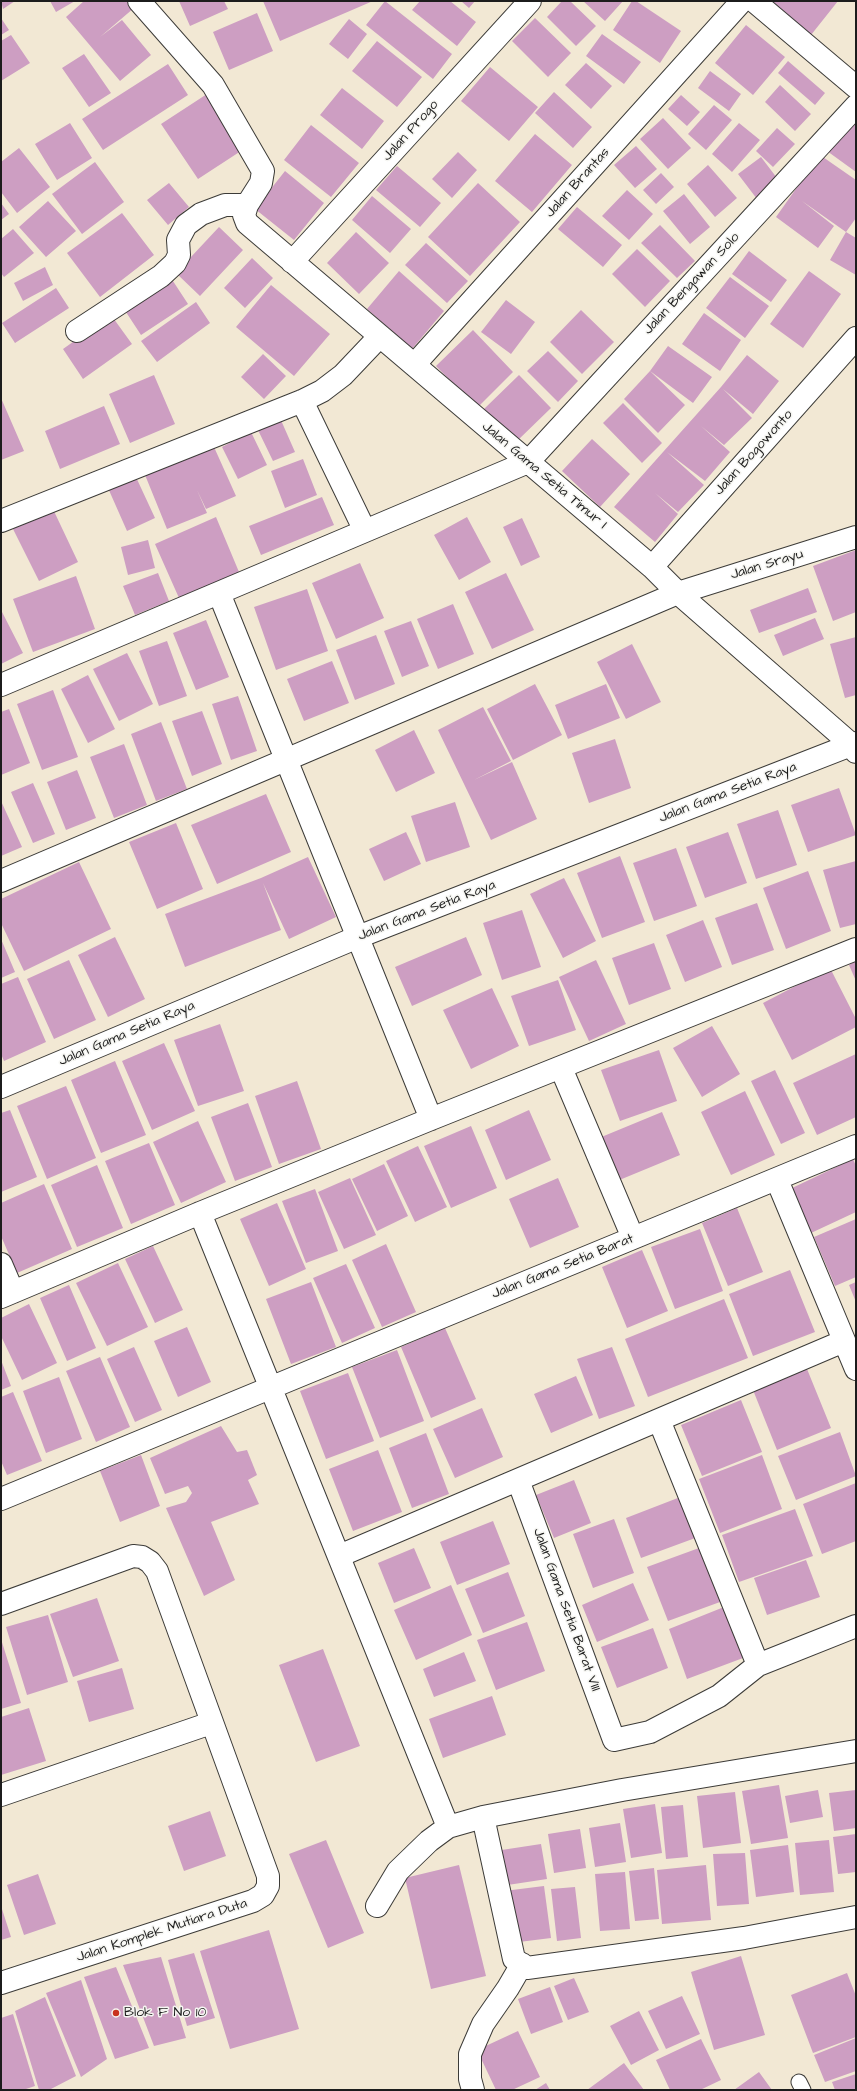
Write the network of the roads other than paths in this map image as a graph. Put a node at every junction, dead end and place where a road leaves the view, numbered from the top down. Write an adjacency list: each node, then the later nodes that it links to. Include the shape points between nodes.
1 (140, 1): 7 (street, via 213,85 263,171 262,183)
2 (530, 1): 8 (street, Jalan Progo)
3 (742, 1): 12 (street, Jalan Brantas)
4 (754, 1): 5 (street)
5 (856, 87)
6 (856, 106): 14 (street, Jalan Bengawan Solo)
7 (246, 205): 8 (street, Jalan Gama Setia Timur I, via 244,215 247,223); 9 (street, via 225,205 201,214 186,225 178,240 179,255 175,263 161,276)
8 (292, 262): 10 (street, Jalan Gama Setia Timur I)
9 (77, 331)
10 (380, 336): 12 (street, Jalan Gama Setia Timur I); 13 (street, via 343,375 322,391)
11 (856, 338): 18 (street, Jalan Bogowonto)
12 (414, 365): 14 (street, Jalan Gama Setia Timur I)
13 (302, 401): 15 (street); 16 (street)
14 (528, 462): 16 (street); 18 (street, Jalan Gama Setia Timur I)
15 (1, 521)
16 (365, 531): 19 (street)
17 (856, 537): 20 (street, Jalan Srayu)
18 (652, 567): 20 (street, Jalan Gama Setia Timur I)
19 (219, 593): 21 (street); 23 (street)
20 (678, 593): 22 (street, Jalan Gama Setia Timur I); 23 (street, Jalan Srayu)
21 (1, 685)
22 (855, 747): 25 (street, Jalan Gama Setia Raya)
23 (287, 759): 24 (street, Jalan Srayu); 25 (street)
24 (1, 881)
25 (358, 937): 28 (street, Jalan Gama Setia Raya); 29 (street)
26 (856, 949): 27 (street)
27 (561, 1068): 29 (street); 33 (street)
28 (1, 1088)
29 (431, 1119): 32 (street)
30 (856, 1146): 31 (street, Jalan Gama Setia Barat)
31 (777, 1180): 33 (street, Jalan Gama Setia Barat); 36 (street)
32 (200, 1213): 35 (street); 38 (street)
33 (633, 1238): 38 (street, Jalan Gama Setia Barat)
34 (1, 1264): 35 (street)
35 (7, 1295)
36 (844, 1341): 37 (street); 39 (street)
37 (856, 1370)
38 (270, 1388): 41 (street, Jalan Gama Setia Barat); 42 (street)
39 (659, 1420): 40 (street); 45 (street)
40 (518, 1480): 42 (street); 45 (street, Jalan Gama Setia Barat VIII, via 614,1740 650,1732 719,1696)
41 (1, 1499)
42 (339, 1556): 50 (street)
43 (1, 1604): 46 (street, Jalan Komplek Mutiara Duta, via 133,1556 142,1557 157,1571)
44 (856, 1626): 45 (street)
45 (758, 1665)
46 (212, 1724): 48 (street); 54 (street, Jalan Komplek Mutiara Duta, via 268,1876 268,1886 263,1895 253,1901)
47 (856, 1751): 49 (street, via 622,1790)
48 (1, 1795)
49 (483, 1818): 50 (street); 53 (street, via 514,1959)
50 (448, 1827): 51 (street, via 429,1841 398,1871)
51 (377, 1906)
52 (856, 1917): 53 (street, via 744,1938 527,1968)
53 (522, 1964): 55 (street, via 483,2024 470,2054)
54 (1, 1983)
55 (472, 2090)

